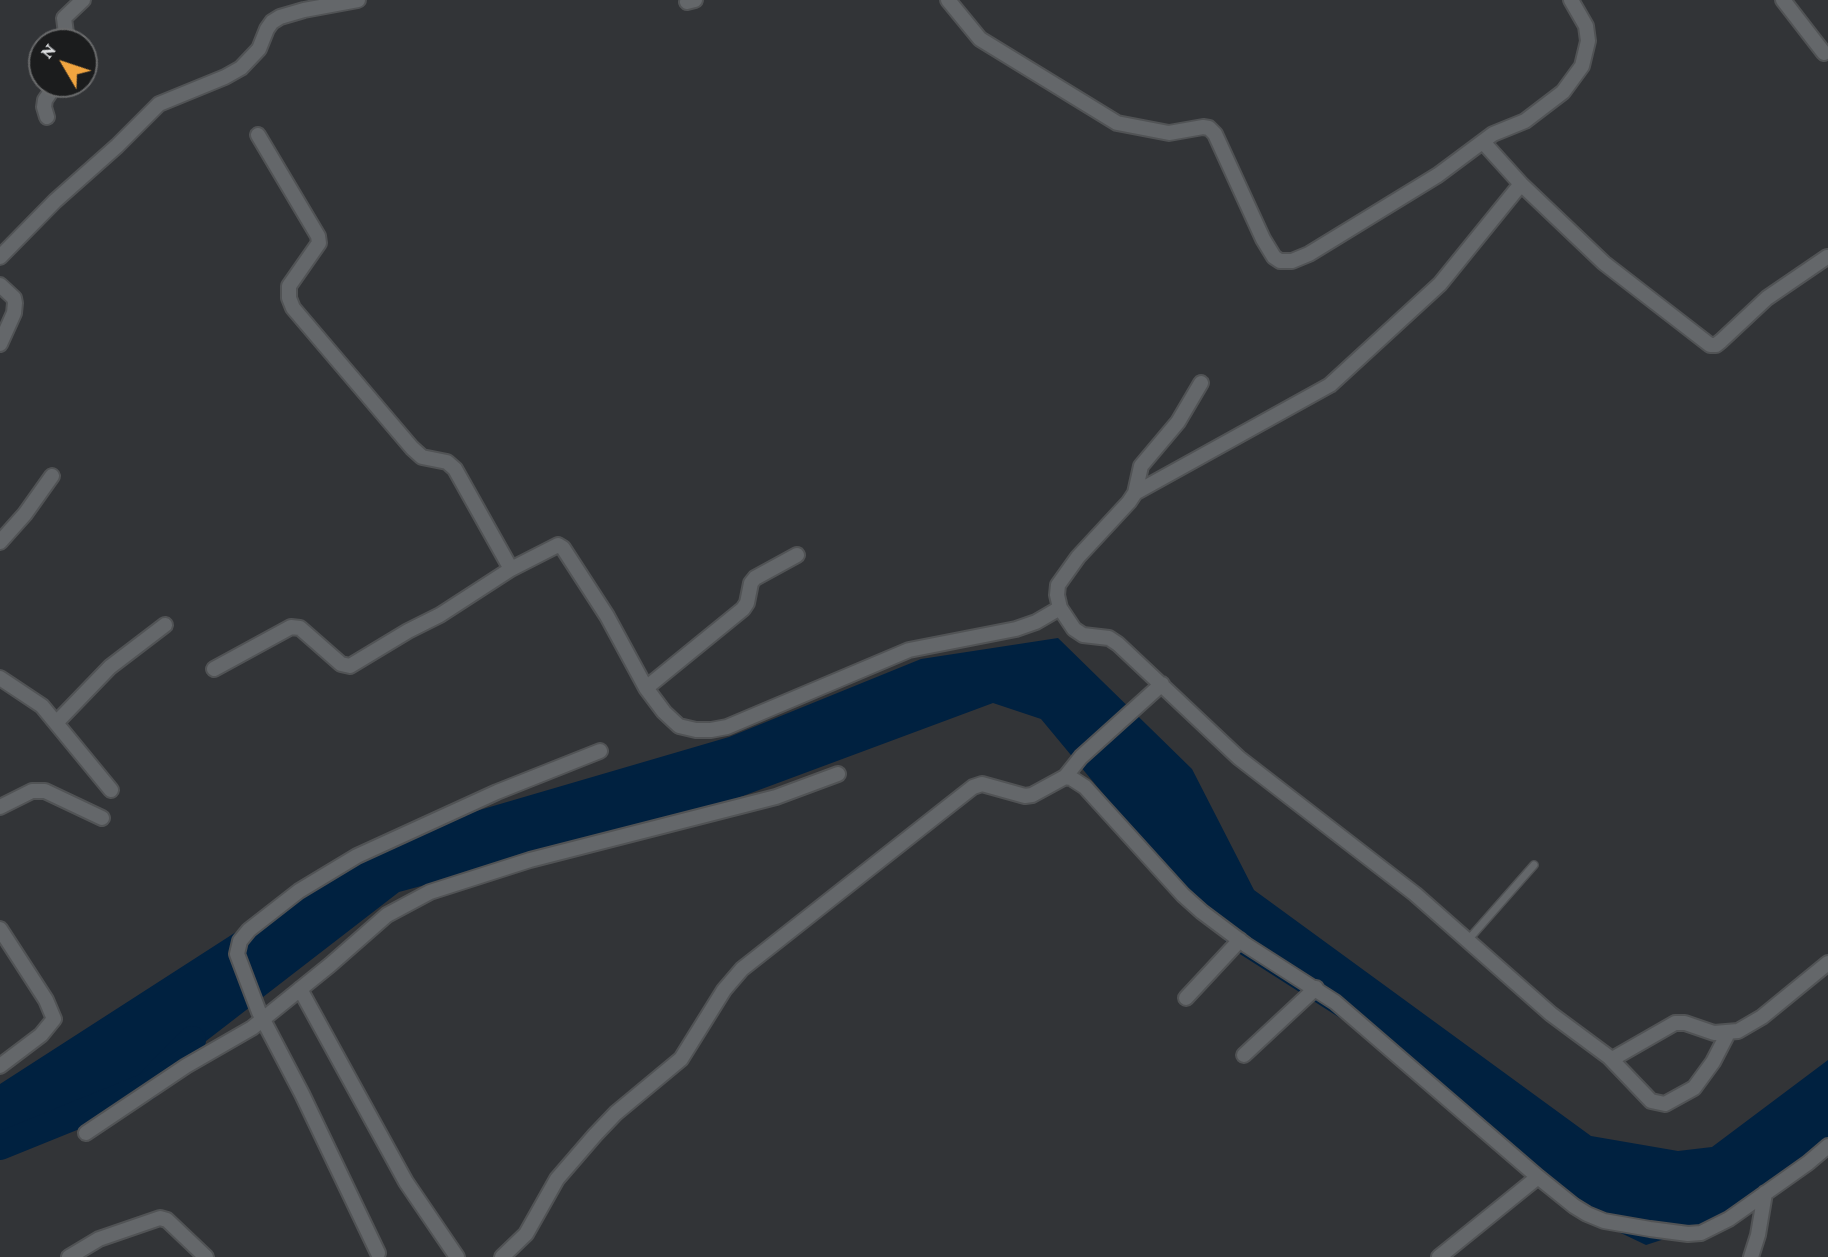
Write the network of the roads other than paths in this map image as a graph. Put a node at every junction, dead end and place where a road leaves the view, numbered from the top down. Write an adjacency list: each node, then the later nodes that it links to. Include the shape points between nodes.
1 (83, 0): 6 (street, via 64,18)
2 (358, 0): 13 (street, via 304,10 272,22 259,48 241,68 159,104)
3 (948, 0): 11 (street, via 980,39 1117,123 1169,133 1209,128 1263,239 1280,261 1309,254)
4 (1571, 0): 11 (street, via 1586,26 1588,41 1574,79 1525,121)
5 (1783, 0): 7 (street)
6 (65, 28)
7 (1824, 52)
8 (46, 98): 9 (street)
9 (47, 117)
10 (258, 135): 22 (street, via 318,236 319,243 289,286 293,308 412,449 455,469)
11 (1483, 142): 12 (street)
12 (1521, 184): 14 (street, via 1604,263 1710,345 1716,345 1768,298); 19 (street, via 1440,284 1329,385)
13 (0, 257)
14 (1827, 257)
15 (0, 285): 16 (street, via 15,303)
16 (0, 344)
17 (1201, 383): 19 (street, via 1178,422 1141,466)
18 (52, 476): 20 (street)
19 (1135, 493): 23 (street, via 1066,572 1058,586)
20 (0, 542)
21 (797, 555): 28 (street, via 755,578 743,609)
22 (511, 569): 25 (street, via 350,666 341,664 300,628 291,627); 28 (street, via 552,547 563,548)
23 (1060, 608): 27 (street, via 1074,629 1083,635 1109,638); 28 (street, via 1016,629 909,650 727,727 695,730 672,722)
24 (165, 625): 29 (street, via 110,667)
25 (214, 669)
26 (0, 678): 29 (street, via 30,697)
27 (1162, 684): 32 (street); 39 (street, via 1239,758 1415,894)
28 (646, 688)
29 (56, 723): 33 (street)
30 (600, 751): 44 (street, via 357,856 299,891 240,941 237,954)
31 (838, 774): 42 (street, via 776,797 530,860 430,892 387,915)
32 (1065, 777): 38 (street, via 1085,787 1183,895); 57 (street, via 1025,796 982,784 973,787 742,969 681,1059 595,1135 557,1179 526,1234)
33 (111, 790)
34 (0, 807): 35 (street, via 32,791 45,791)
35 (102, 818)
36 (1534, 865): 39 (lane)
37 (0, 929): 48 (street, via 54,1019 41,1035)
38 (1240, 940): 41 (street); 43 (street)
39 (1468, 941): 47 (street, via 1551,1014)
40 (1828, 963): 45 (street, via 1762,1017)
41 (1316, 988): 46 (street); 51 (street)
42 (300, 989): 44 (street); 56 (street, via 406,1182)
43 (1186, 998)
44 (260, 1016): 49 (street, via 252,1028); 53 (street)
45 (1727, 1033): 47 (street, via 1675,1023); 47 (street, via 1694,1088 1665,1104 1651,1101)
46 (1244, 1055)
47 (1609, 1057)
48 (0, 1066)
49 (86, 1133)
50 (1828, 1146): 52 (street)
51 (1538, 1177): 52 (street, via 1574,1206 1604,1220 1688,1234 1701,1233 1729,1219); 58 (street)
52 (1765, 1193): 59 (street)
53 (378, 1253)
54 (69, 1257): 55 (street, via 99,1239 160,1218)
55 (206, 1257)
56 (457, 1257)
57 (502, 1257)
58 (1439, 1257)
59 (1751, 1257)

